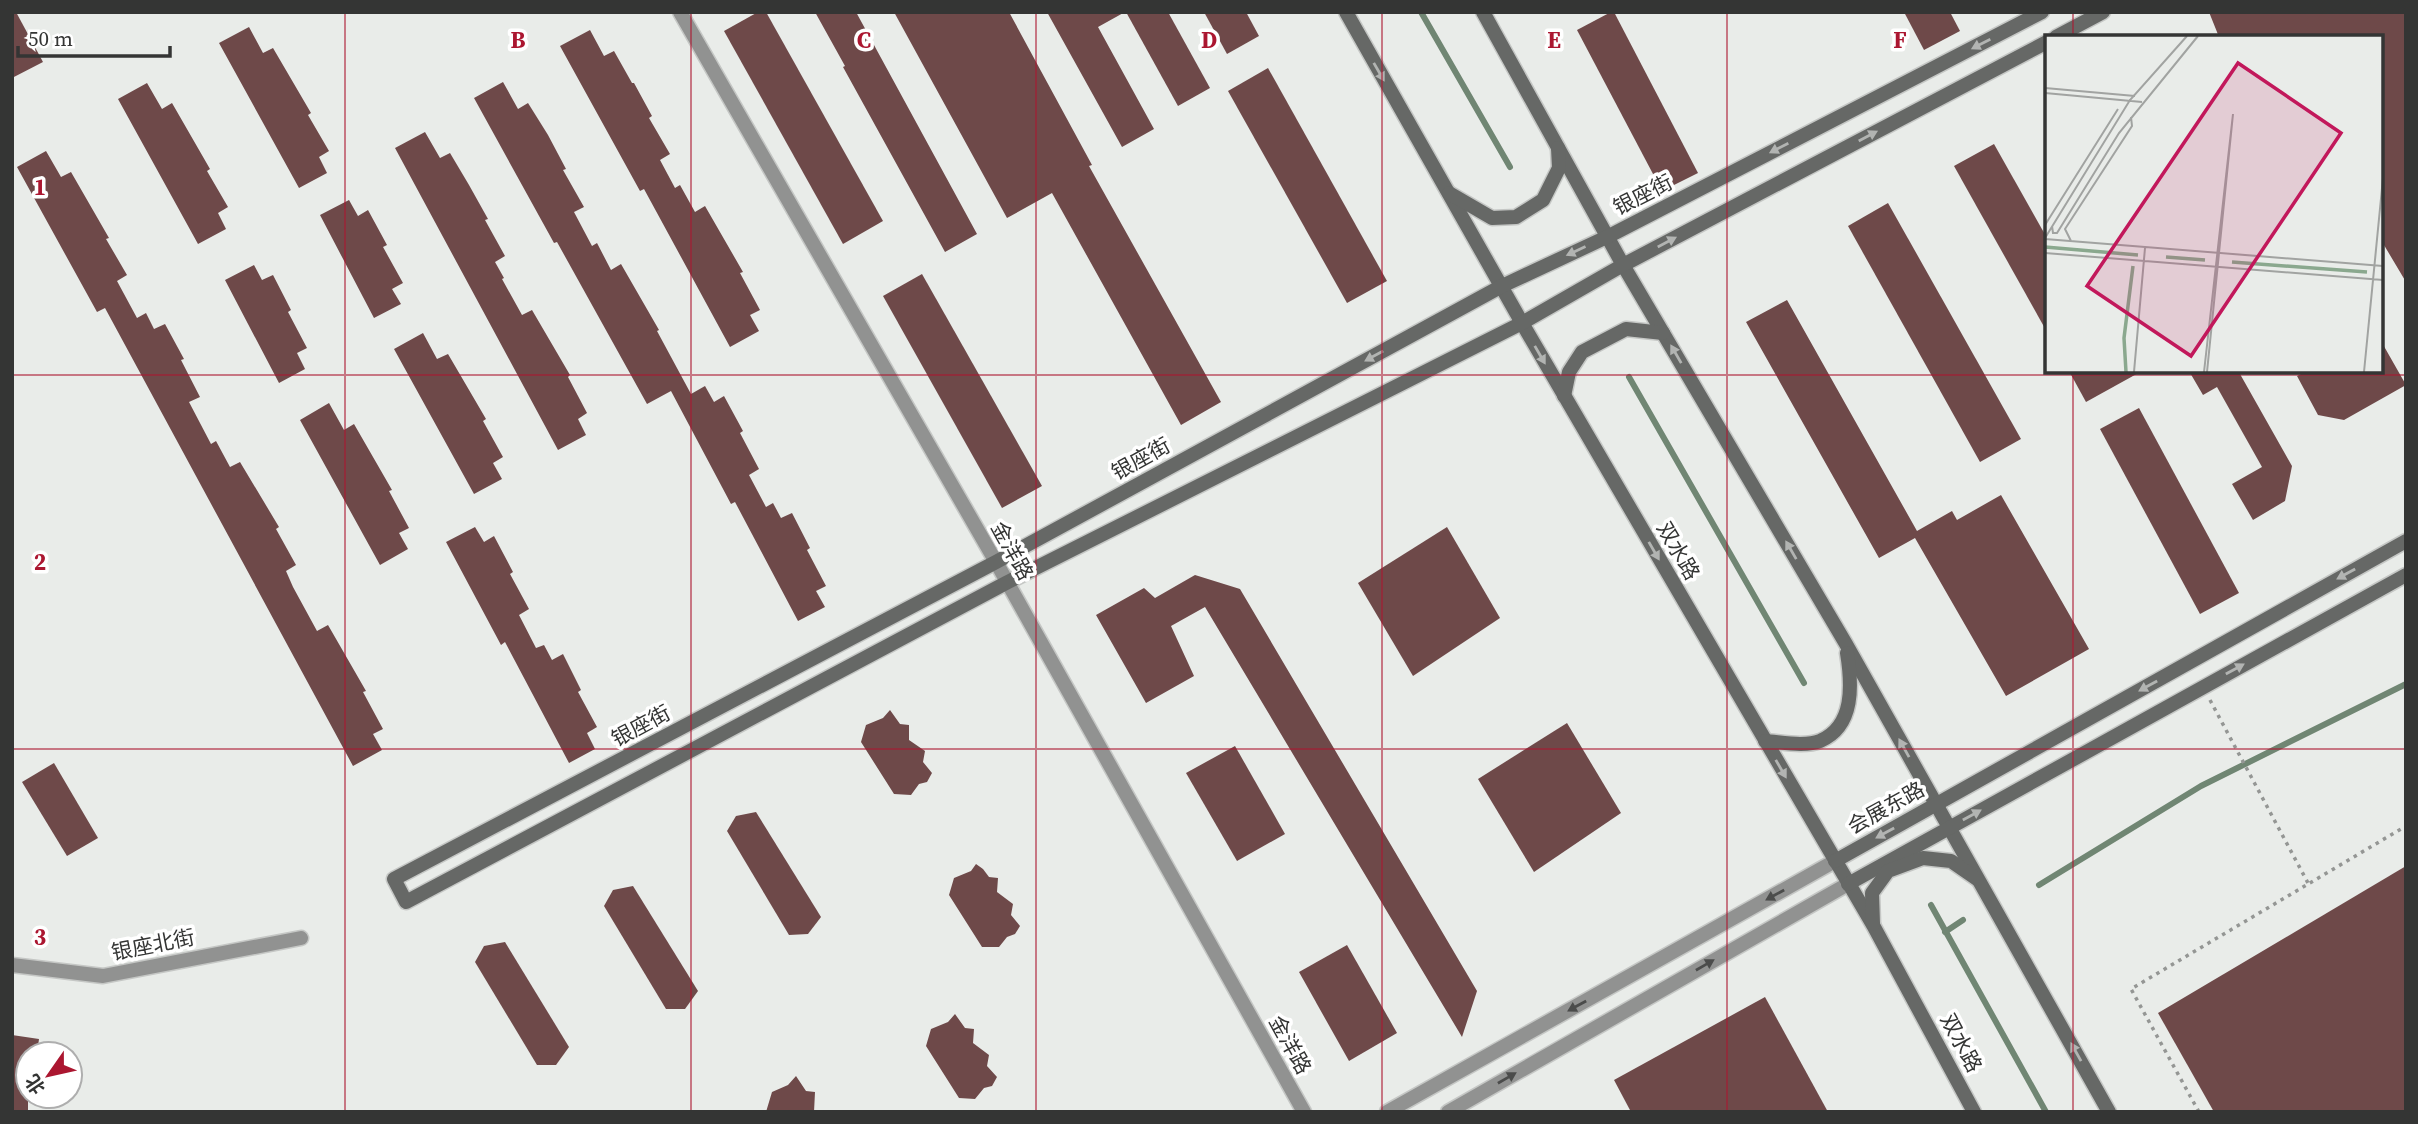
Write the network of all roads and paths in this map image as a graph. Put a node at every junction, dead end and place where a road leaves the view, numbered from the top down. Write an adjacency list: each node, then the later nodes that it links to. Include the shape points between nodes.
1 (680, 12): 17 (street, 金洋路)
2 (1346, 12): 9 (main road, 双水路, one-way to 9)
3 (1483, 12): 8 (main road)
4 (2042, 12): 10 (main road, 银座街, one-way to 10)
5 (2102, 12): 6 (main road)
6 (2060, 35)
7 (2045, 42): 11 (main road, 银座街, one-way to 7)
8 (1558, 145): 9 (main road, via 1559,168 1543,200 1516,217 1492,218); 10 (main road)
9 (1448, 192): 12 (main road, 双水路)
10 (1609, 236): 11 (main road); 12 (main road, 银座街, one-way to 12)
11 (1623, 265): 13 (main road, 银座街); 14 (main road)
12 (1502, 286): 13 (main road, 双水路); 17 (main road, 银座街, one-way to 17)
13 (1522, 323): 15 (main road, 双水路, one-way to 15); 19 (main road, 银座街)
14 (1663, 333): 15 (main road, via 1626,329 1582,352 1569,372); 20 (main road, one-way to 14)
15 (1564, 396): 22 (main road, 双水路, one-way to 22)
16 (2406, 541): 23 (main road, 会展东路, one-way to 23)
17 (996, 562): 19 (street, 金洋路); 19 (main road, 银座街, via 394,879 405,902)
18 (2406, 575): 24 (main road, one-way to 18)
19 (1006, 583): 33 (street, 金洋路)
20 (1846, 644): 22 (main road, via 1850,700 1841,725 1819,741); 23 (main road, one-way to 20)
21 (2224, 728): 28 (path)
22 (1765, 741): 26 (main road, 双水路, one-way to 26)
23 (1935, 805): 24 (main road); 26 (main road, 会展东路, one-way to 26)
24 (1950, 827): 27 (main road); 29 (main road)
25 (2406, 827): 28 (path)
26 (1835, 861): 29 (main road, 双水路); 34 (street, 会展东路, one-way to 34)
27 (1981, 882): 30 (main road, via 1951,861 1923,858 1888,871 1872,893); 37 (main road, one-way to 27)
28 (2308, 883): 38 (path, via 2131,989)
29 (1848, 884): 30 (main road, 双水路); 35 (street, one-way to 29)
30 (1873, 925): 36 (main road, 双水路)
31 (300, 937): 32 (street, 银座北街, via 103,976)
32 (12, 965)
33 (1304, 1112)
34 (1387, 1112)
35 (1448, 1112)
36 (1974, 1112)
37 (2109, 1112)
38 (2199, 1112)

